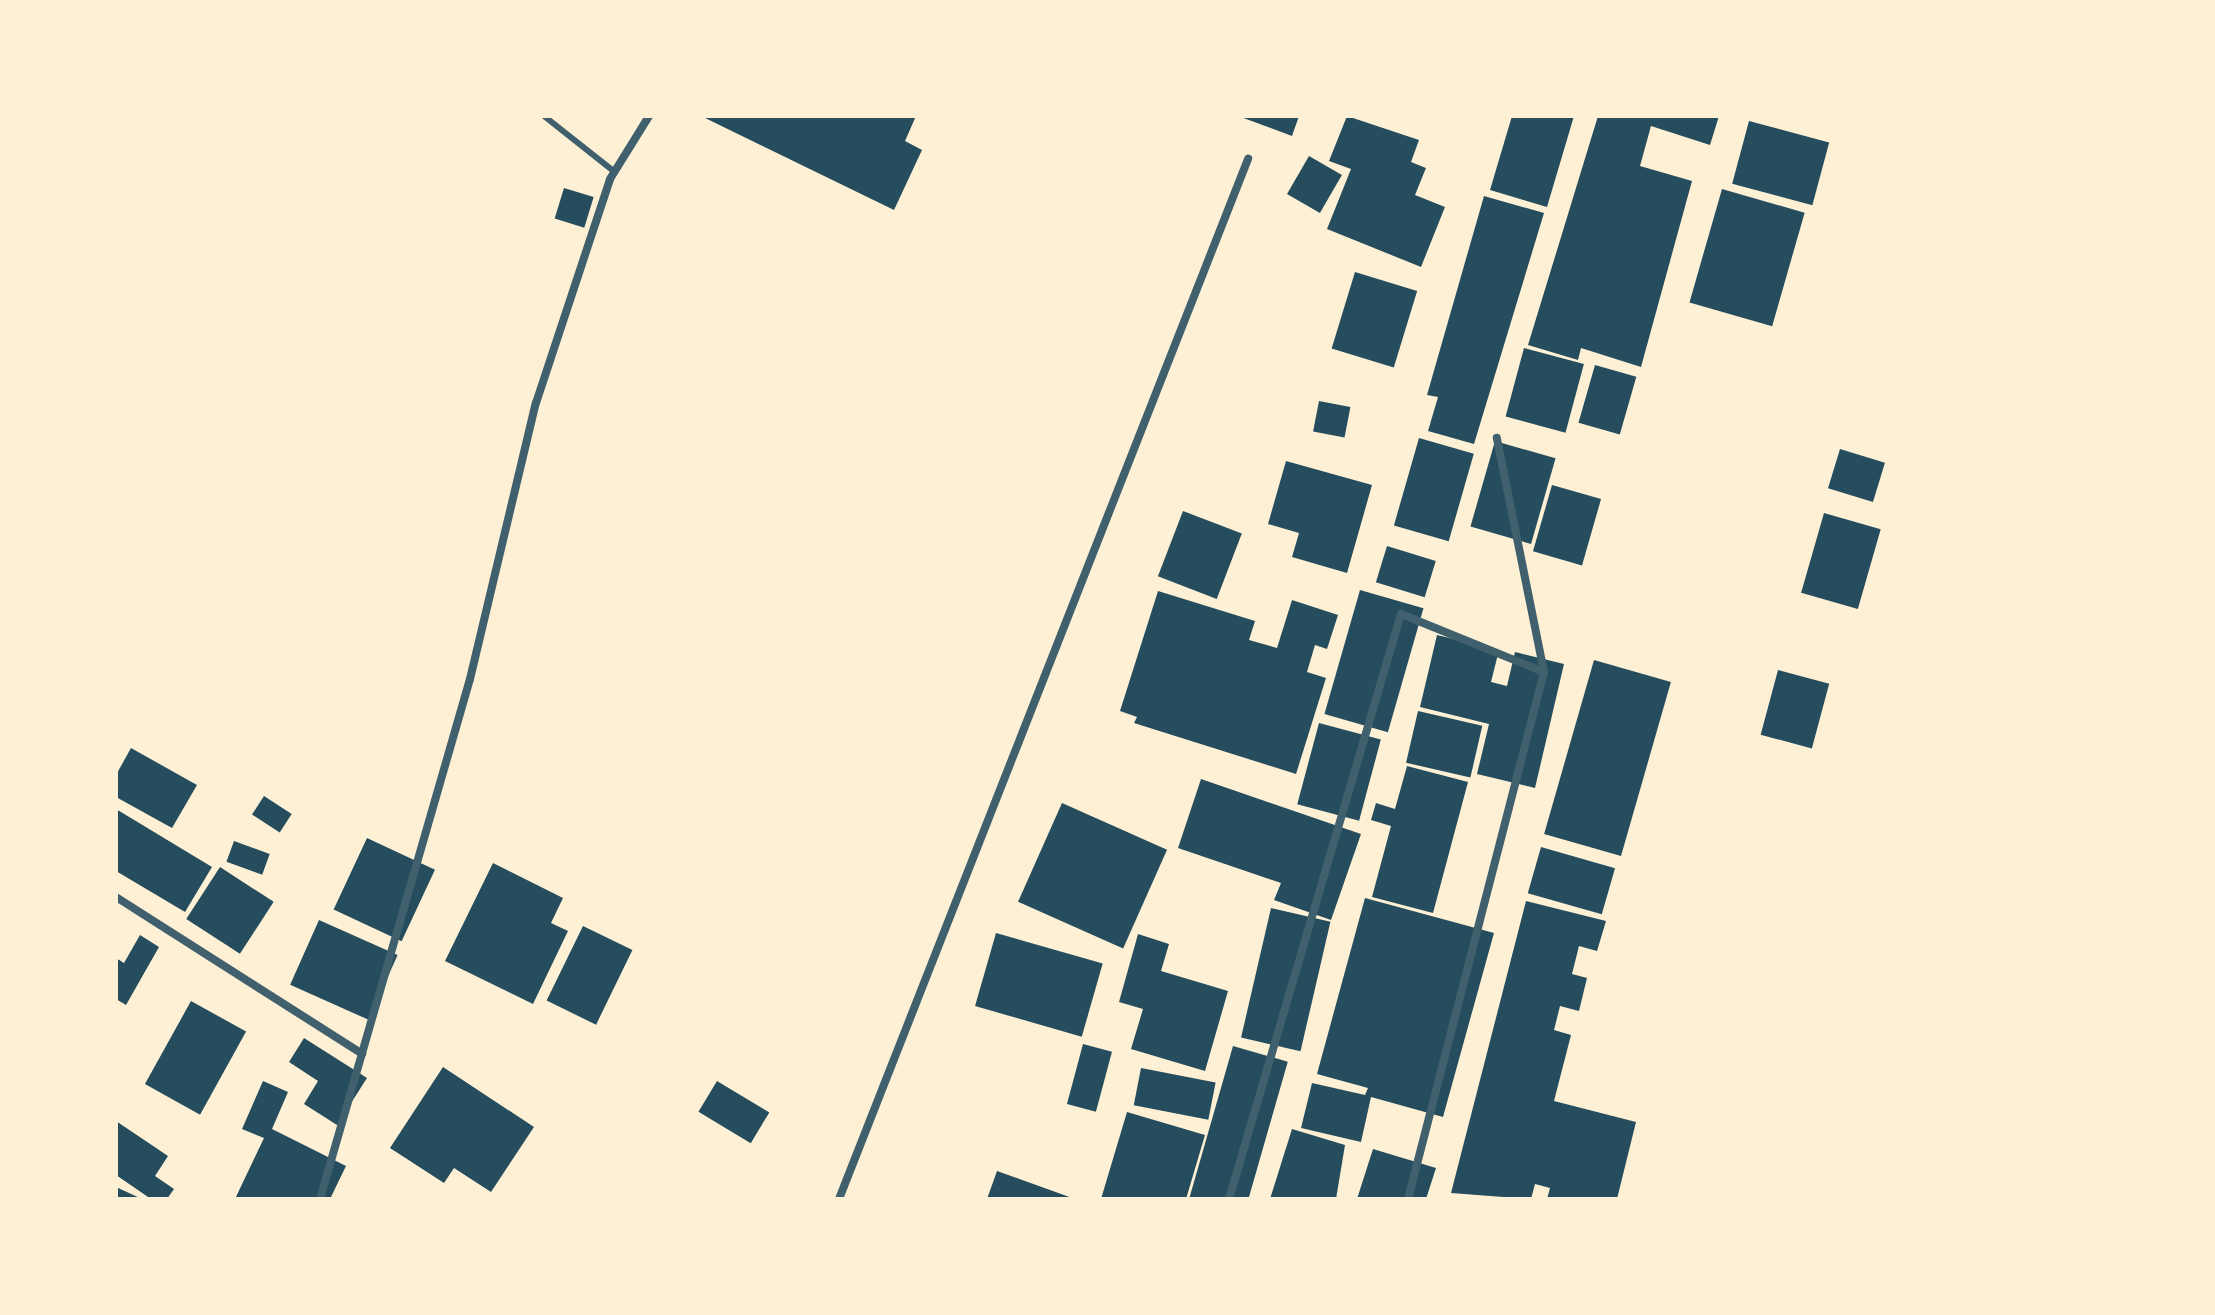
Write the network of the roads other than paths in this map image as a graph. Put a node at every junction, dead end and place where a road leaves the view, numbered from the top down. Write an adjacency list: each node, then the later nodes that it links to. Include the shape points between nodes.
1 (544, 116): 4 (lane)
2 (649, 116): 4 (street)
3 (1248, 159): 10 (street)
4 (615, 172): 8 (street, via 536,403 470,679)
5 (1497, 438): 6 (street)
6 (1544, 672): 11 (street, via 1401,614); 12 (street)
7 (116, 897): 8 (street)
8 (362, 1054): 9 (street)
9 (320, 1199)
10 (839, 1199)
11 (1229, 1199)
12 (1408, 1199)

